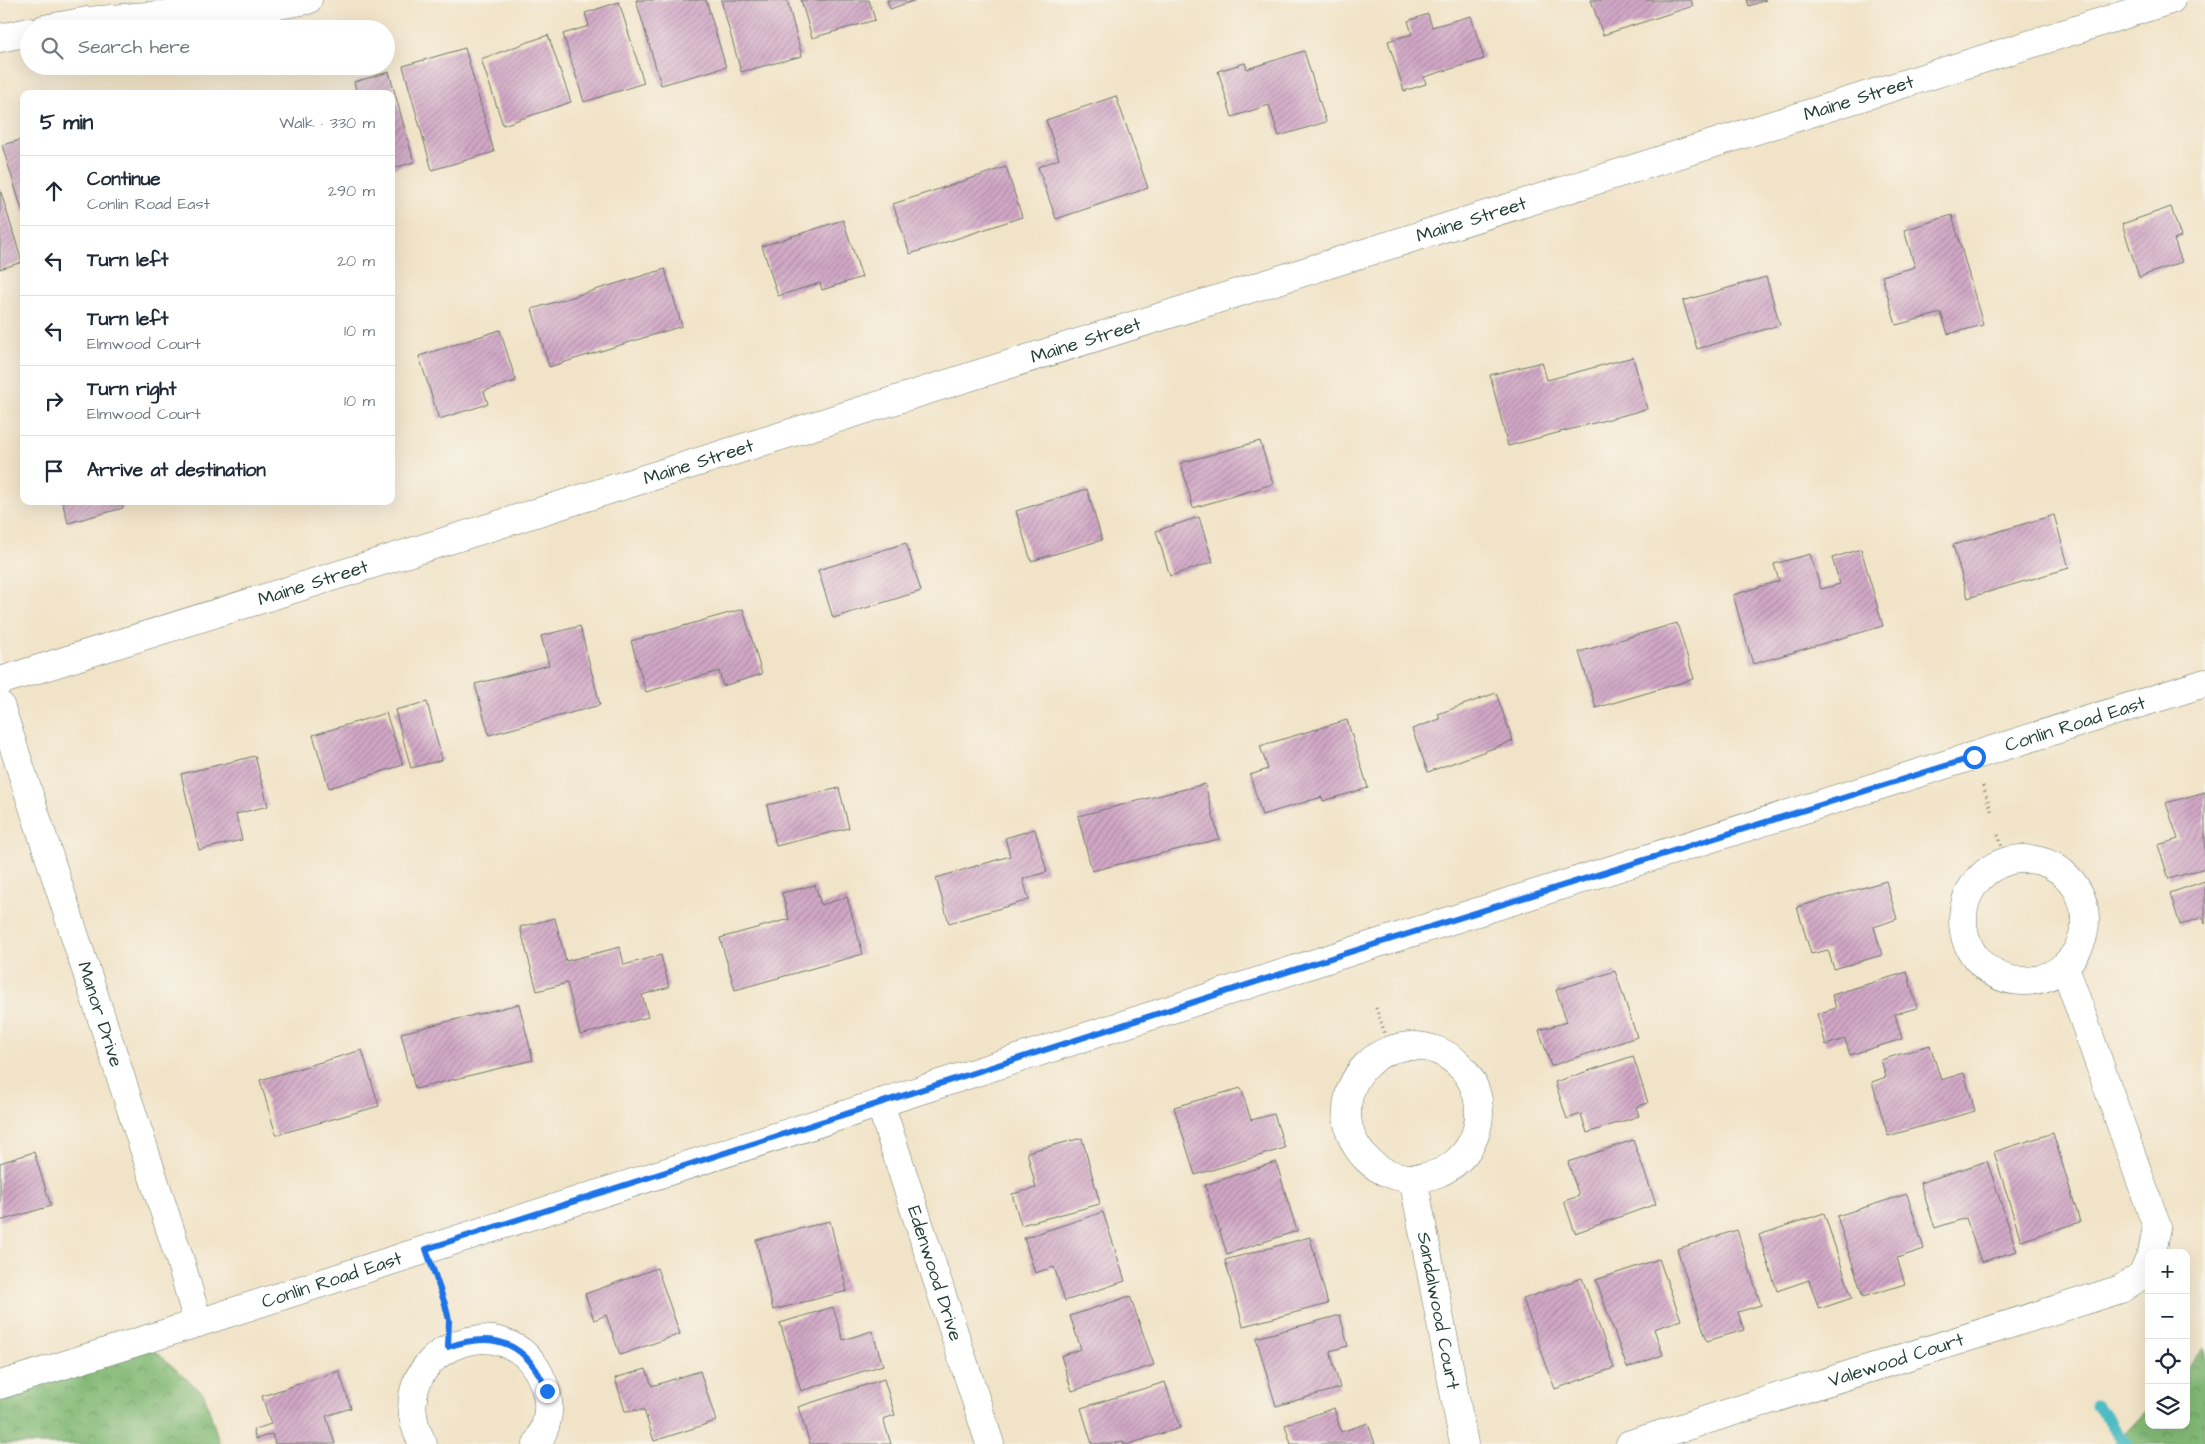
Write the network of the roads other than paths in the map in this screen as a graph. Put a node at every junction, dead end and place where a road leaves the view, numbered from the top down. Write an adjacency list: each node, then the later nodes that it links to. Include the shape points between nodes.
1 (308, 0): 3 (street)
2 (2171, 0): 6 (street, Maine Street)
3 (87, 20)
4 (20, 34): 5 (street)
5 (0, 38)
6 (0, 682)
7 (2205, 683): 10 (street, Conlin Road East)
8 (0, 705): 14 (street, Manor Drive)
9 (2065, 967): 9 (street, via 2039,980 2009,980 1982,966 1966,942 1962,912 1974,884 1996,865 2021,859 2046,862 2067,876 2081,897 2086,922 2080,946); 12 (street, via 2157,1226)
10 (880, 1103): 14 (street, Conlin Road East); 18 (street, Edenwood Drive)
11 (1413, 1178): 11 (street, via 1377,1168 1360,1153 1349,1133 1346,1110 1350,1088 1362,1069 1378,1054 1406,1045 1434,1048 1458,1062 1475,1085 1480,1113 1474,1141 1456,1163 1432,1176); 19 (street, Sandalwood Court)
12 (2153, 1249)
13 (2145, 1268): 20 (street, Valewood Court, via 2142,1275 2121,1289)
14 (198, 1323): 15 (street, Conlin Road East)
15 (0, 1385)
16 (424, 1444): 17 (street, via 414,1423 412,1400 418,1379 431,1360 448,1347 468,1340 489,1339 509,1345 526,1356 539,1372 547,1391 549,1412)
17 (537, 1444)
18 (990, 1444)
19 (1464, 1444)
20 (1630, 1444)

